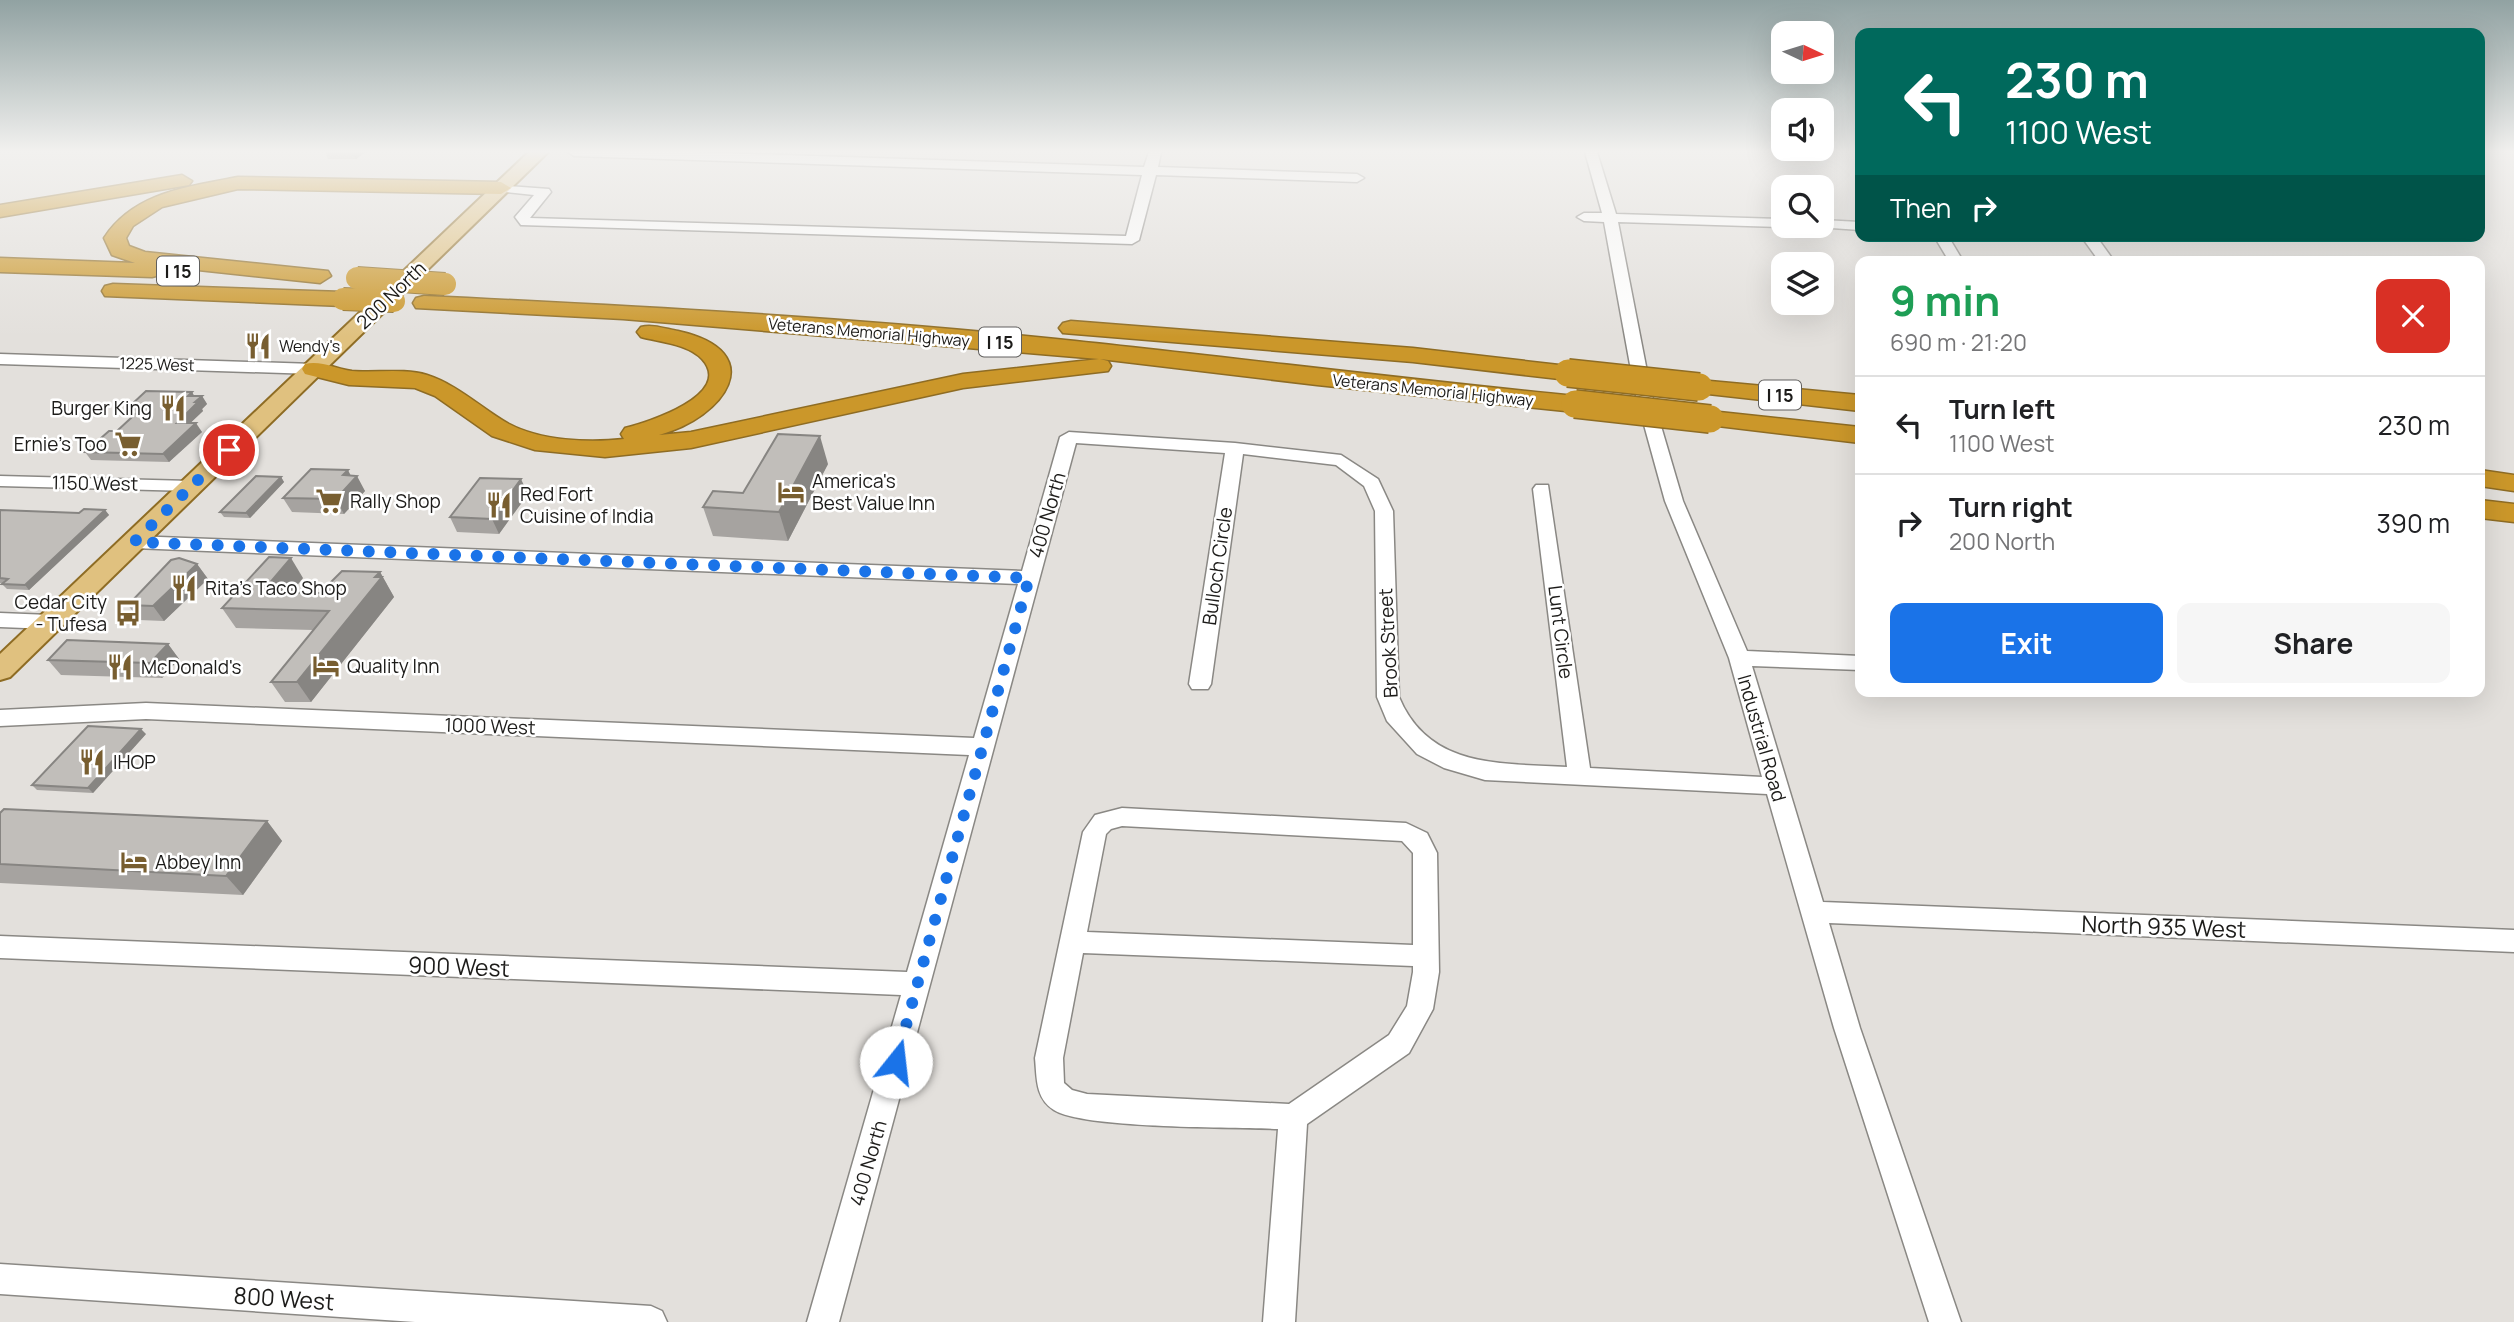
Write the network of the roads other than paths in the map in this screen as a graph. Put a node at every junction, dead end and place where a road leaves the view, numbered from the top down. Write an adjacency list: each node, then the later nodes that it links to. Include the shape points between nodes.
1 (138, 214): 14 (highway, via 125,222 115,238 120,250 142,258)
2 (474, 214): 18 (main road, 200 North)
3 (526, 214): 4 (street, via 526,222 1132,240)
4 (1138, 214)
5 (1610, 214): 7 (street, Industrial Road)
6 (1584, 217): 7 (street)
7 (1611, 218): 8 (street); 35 (street, Industrial Road, via 1633,346 1670,489)
8 (1771, 223)
9 (1834, 225): 10 (street)
10 (1855, 226)
11 (2093, 242): 12 (street)
12 (2103, 256)
13 (0, 265): 14 (highway, Veterans Memorial Highway / I 15)
14 (320, 276): 20 (highway, Veterans Memorial Highway / I 15, bridge, via 1249,341)
15 (0, 286): 16 (highway, Veterans Memorial Highway / I 15, bridge)
16 (460, 305): 18 (highway, via 693,340 718,361 720,384 712,396 685,415 641,432 594,438 531,430 458,383 428,372); 19 (highway, Veterans Memorial Highway / I 15, via 622,312 1054,346)
17 (0, 359): 18 (street, 1225 West)
18 (314, 369): 19 (highway, via 349,378 419,381 444,391 501,430 535,442 605,449 680,442 950,383 1066,368 1192,367); 27 (main road, 200 North)
19 (1317, 378): 21 (highway, Veterans Memorial Highway / I 15, bridge)
20 (1855, 403)
21 (1855, 434)
22 (1069, 437): 23 (street, Brook Street); 32 (street, 400 North)
23 (1235, 448): 38 (street, Bulloch Circle); 41 (street, Brook Street, via 1341,460 1372,483 1384,511 1388,697 1398,721 1414,740 1468,767)
24 (2485, 479): 26 (highway)
25 (0, 481): 27 (street, 1150 West)
26 (2514, 483)
27 (191, 486): 31 (main road, 200 North)
28 (1542, 489): 41 (street, Lunt Circle)
29 (2485, 510): 30 (highway)
30 (2514, 513)
31 (134, 542): 32 (street); 34 (main road, 200 North)
32 (1029, 578): 40 (street, 400 North)
33 (0, 620): 34 (street)
34 (50, 622): 37 (main road, 200 North)
35 (1739, 658): 36 (street); 42 (street, Industrial Road)
36 (1855, 663)
37 (0, 670)
38 (1200, 684)
39 (0, 718): 40 (street, 1000 West, via 146,711)
40 (981, 747): 48 (street, 400 North)
41 (1580, 776): 42 (street, Brook Street)
42 (1776, 786): 43 (street, Industrial Road)
43 (1813, 912): 44 (street, North 935 West); 54 (street, Industrial Road, via 1879,1130)
44 (2514, 941)
45 (1072, 942): 47 (street); 47 (street, via 1095,832 1103,821 1122,817 1406,832 1419,840 1425,853); 49 (street, via 1049,1058 1051,1089 1064,1101 1087,1107)
46 (0, 947): 48 (street, 900 West)
47 (1426, 956): 49 (street, via 1420,1009 1399,1044)
48 (918, 984): 52 (street, 400 North)
49 (1293, 1117): 53 (street)
50 (0, 1279): 51 (street, 800 West)
51 (651, 1322)
52 (823, 1322)
53 (1279, 1322)
54 (1945, 1322)

